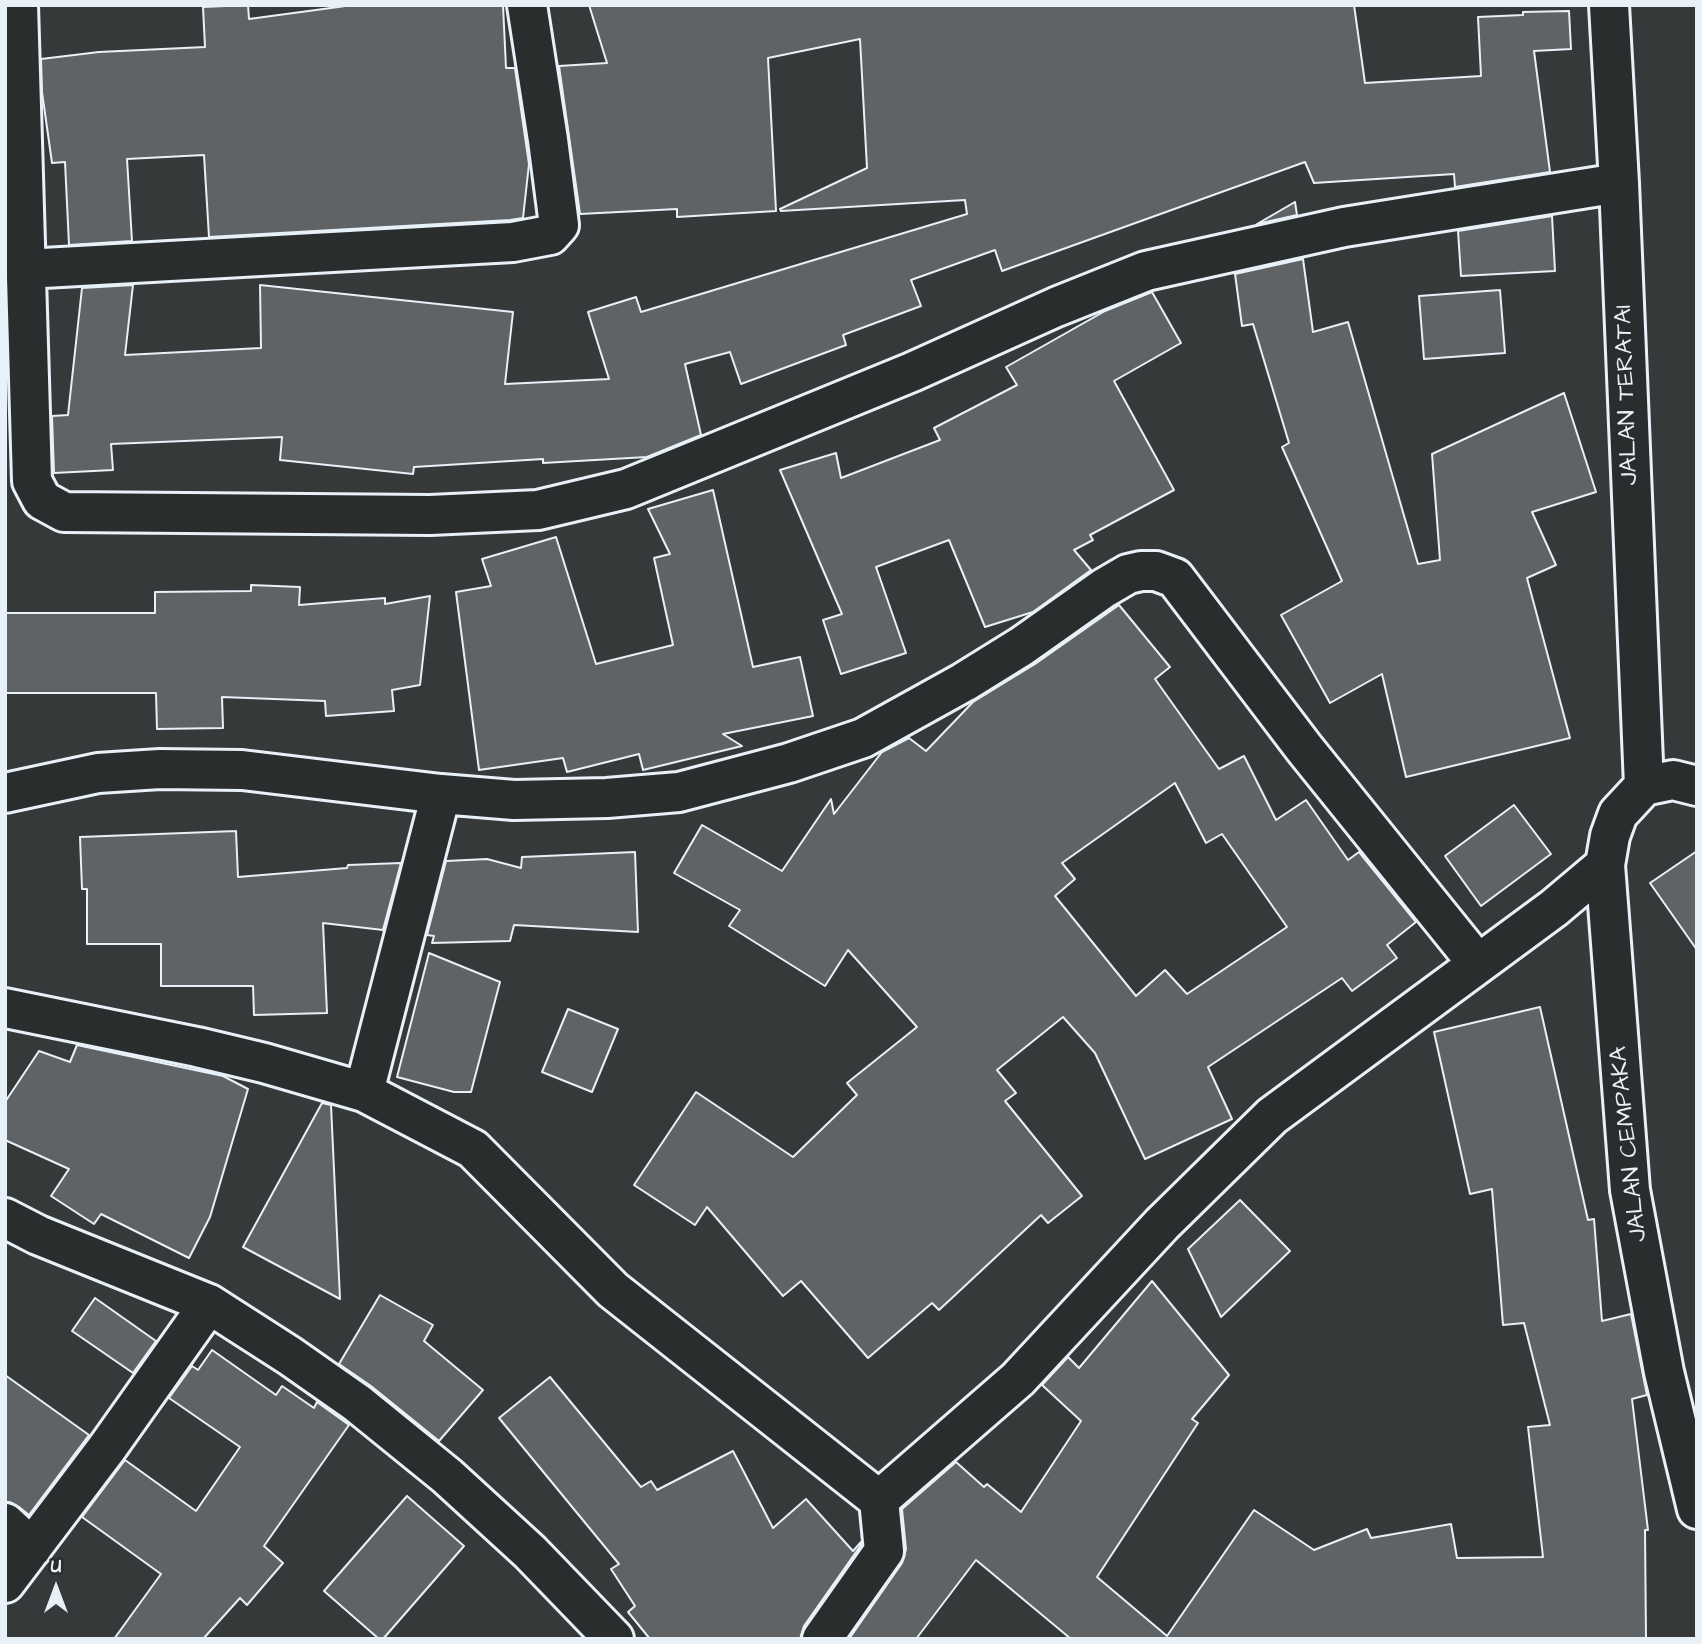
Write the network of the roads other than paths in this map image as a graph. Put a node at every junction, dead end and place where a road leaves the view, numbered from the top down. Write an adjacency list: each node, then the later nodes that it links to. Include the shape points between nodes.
1 (18, 5): 5 (street)
2 (527, 5): 5 (street, via 559,225 550,235 513,242)
3 (1609, 5): 4 (street, JALAN TERATAI)
4 (1619, 183): 5 (street, via 1344,227 1146,271 626,489 538,510 430,515 64,512 42,500 32,481); 6 (street, JALAN TERATAI)
5 (26, 270)
6 (1644, 786): 7 (street, via 1673,780); 10 (street, JALAN CEMPAKA, via 1618,814)
7 (1697, 786)
8 (5, 793): 9 (street, via 98,773 160,769 242,771)
9 (442, 794): 11 (street, via 514,800 679,792 789,763 863,738 964,682 1128,574 1156,571 1175,578); 13 (street)
10 (1605, 865): 11 (street); 17 (street, JALAN CEMPAKA, via 1630,1190 1664,1372)
11 (1478, 964): 16 (street, via 1272,1116 1161,1224 1018,1378)
12 (5, 1008): 13 (street, via 197,1047)
13 (364, 1092): 16 (street, via 473,1149 613,1290)
14 (5, 1218): 15 (street)
15 (209, 1304): 18 (street, via 107,1448); 20 (street, via 357,1403 447,1476 530,1552)
16 (879, 1500): 21 (street, via 884,1551)
17 (1697, 1509)
18 (19, 1536): 19 (street)
19 (5, 1583)
20 (614, 1639)
21 (822, 1639)

